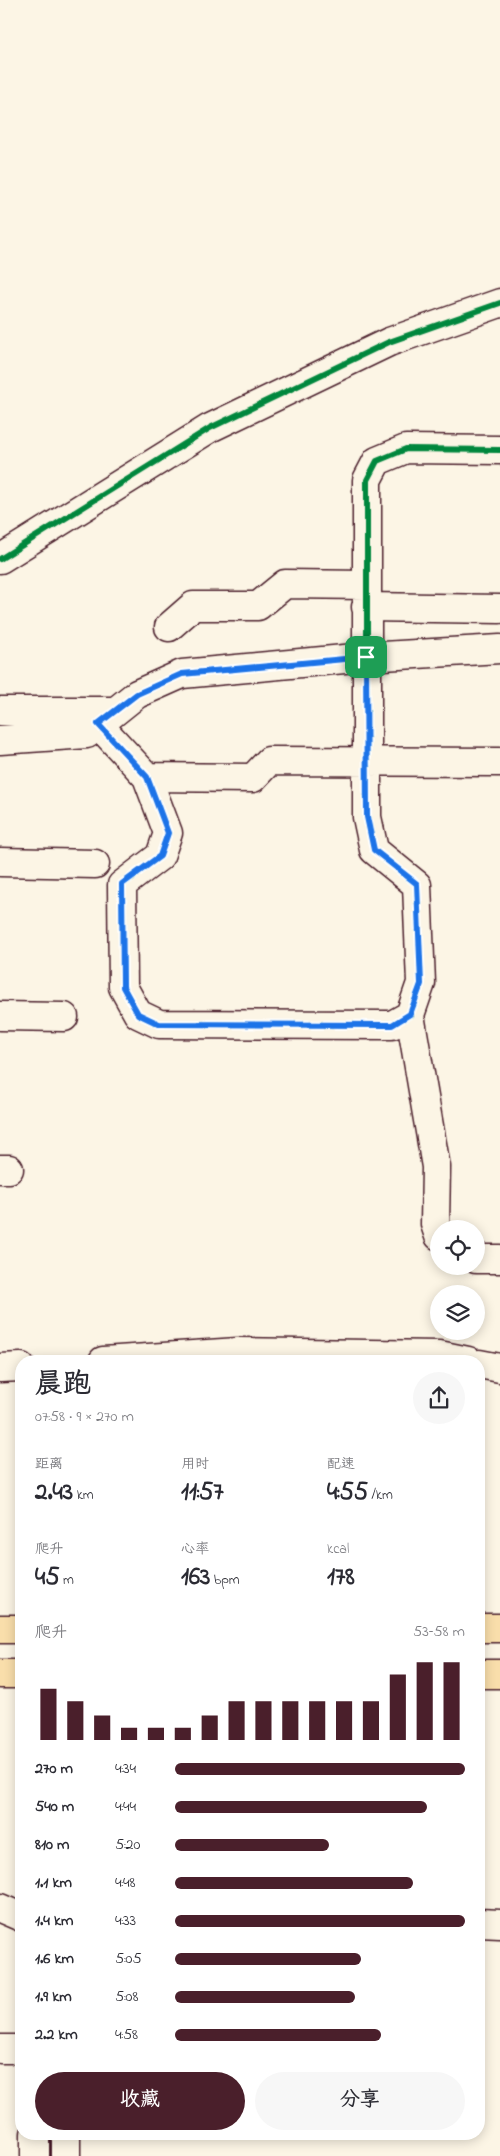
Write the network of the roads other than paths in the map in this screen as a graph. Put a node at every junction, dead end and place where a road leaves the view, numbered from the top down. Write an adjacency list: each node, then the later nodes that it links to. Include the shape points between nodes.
1 (500, 303): 3 (street, via 389,342 210,428)
2 (500, 450): 4 (street, via 406,449 377,461 367,480)
3 (0, 559)
4 (366, 596): 5 (street); 6 (street, via 285,584 258,606 193,606); 8 (street)
5 (500, 609)
6 (169, 627)
7 (500, 649): 8 (street)
8 (366, 657): 10 (street, via 182,674 137,694); 12 (street)
9 (0, 711): 10 (street)
10 (107, 718): 11 (street, via 87,734); 14 (street)
11 (0, 740)
12 (367, 762): 13 (street); 14 (street, via 269,761 253,778); 17 (street, via 367,817 374,850 417,884 421,984)
13 (500, 762)
14 (147, 777): 17 (street, via 168,833 160,856 122,884 123,987 138,1014 159,1024 373,1025 392,1025)
15 (0, 862): 16 (street)
16 (95, 864)
17 (410, 1014): 20 (street, via 436,1167)
18 (0, 1016): 19 (street)
19 (64, 1017)
20 (435, 1220)
21 (485, 1259): 22 (street)
22 (500, 1259)
23 (485, 1365): 26 (street)
24 (15, 1367): 25 (street)
25 (0, 1368)
26 (500, 1368)
27 (485, 1628): 28 (main road)
28 (500, 1628)
29 (0, 1629): 30 (main road)
30 (15, 1629)
31 (0, 1674): 32 (main road)
32 (15, 1674)
33 (485, 1674): 34 (main road)
34 (500, 1674)
35 (0, 1908): 36 (street)
36 (15, 1914)
37 (485, 1923): 38 (street)
38 (500, 1924)
39 (0, 2049): 40 (street)
40 (15, 2049)
41 (35, 2140): 43 (street)
42 (66, 2140): 44 (street)
43 (35, 2156)
44 (66, 2156)

